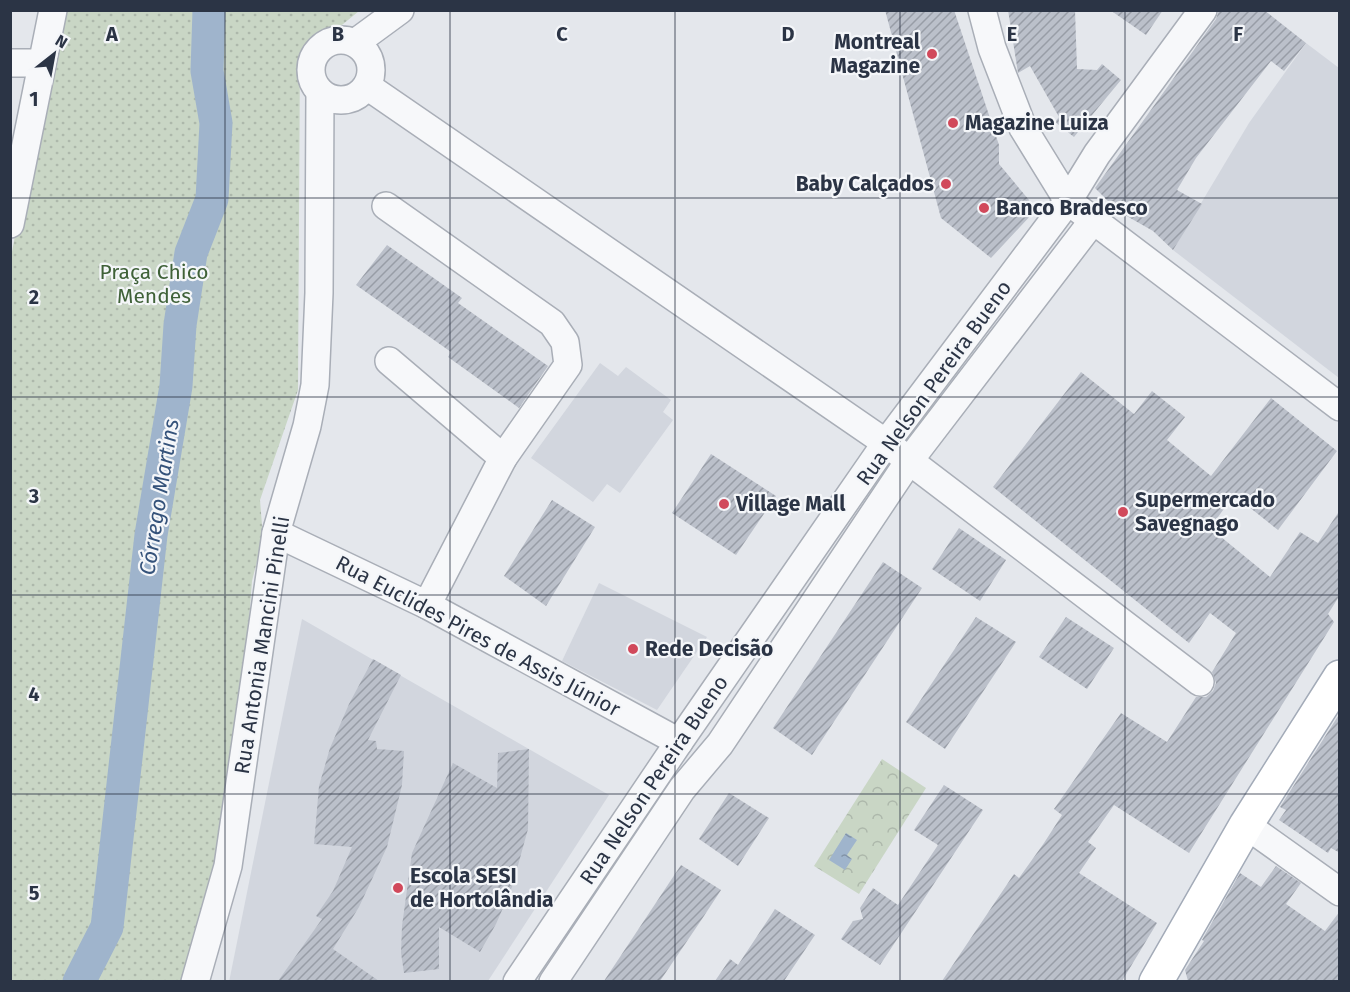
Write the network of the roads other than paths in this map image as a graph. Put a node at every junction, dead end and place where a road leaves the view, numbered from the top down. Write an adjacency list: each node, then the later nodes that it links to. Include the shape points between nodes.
1 (53, 10): 7 (street)
2 (400, 10): 5 (street)
3 (982, 10): 10 (street, via 992,48 1023,128)
4 (1203, 10): 10 (street, Rua Nelson Pereira Bueno, via 1097,154)
5 (355, 43): 8 (street, via 369,58); 9 (street, via 334,40 317,51 311,71)
6 (10, 63): 7 (street)
7 (42, 63): 13 (street)
8 (369, 77): 9 (street, via 352,98 334,99); 16 (street)
9 (320, 92): 19 (street, Rua Antonia Mancini Pinelli, via 315,385)
10 (1068, 201): 12 (street); 16 (street, Rua Nelson Pereira Bueno)
11 (386, 206): 17 (street, via 552,323 565,342 568,365)
12 (1092, 222): 15 (street); 18 (street, Rua Nelson Pereira Bueno)
13 (10, 224)
14 (389, 361): 17 (street)
15 (1340, 407)
16 (890, 438): 18 (street); 23 (street, Rua Nelson Pereira Bueno)
17 (503, 458): 20 (street)
18 (909, 461): 21 (street); 28 (street, Rua Nelson Pereira Bueno, via 720,744 682,789)
19 (276, 532): 20 (street, Rua Euclides Pires de Assis Júnior); 26 (street, Rua Antonia Mancini Pinelli, via 228,866)
20 (427, 605): 23 (street, Rua Euclides Pires de Assis Júnior)
21 (1200, 682)
22 (1336, 686): 24 (main road)
23 (679, 742): 27 (street, Rua Nelson Pereira Bueno)
24 (1246, 825): 25 (street); 29 (main road)
25 (1340, 892)
26 (195, 981)
27 (517, 981)
28 (553, 981)
29 (1156, 981)

